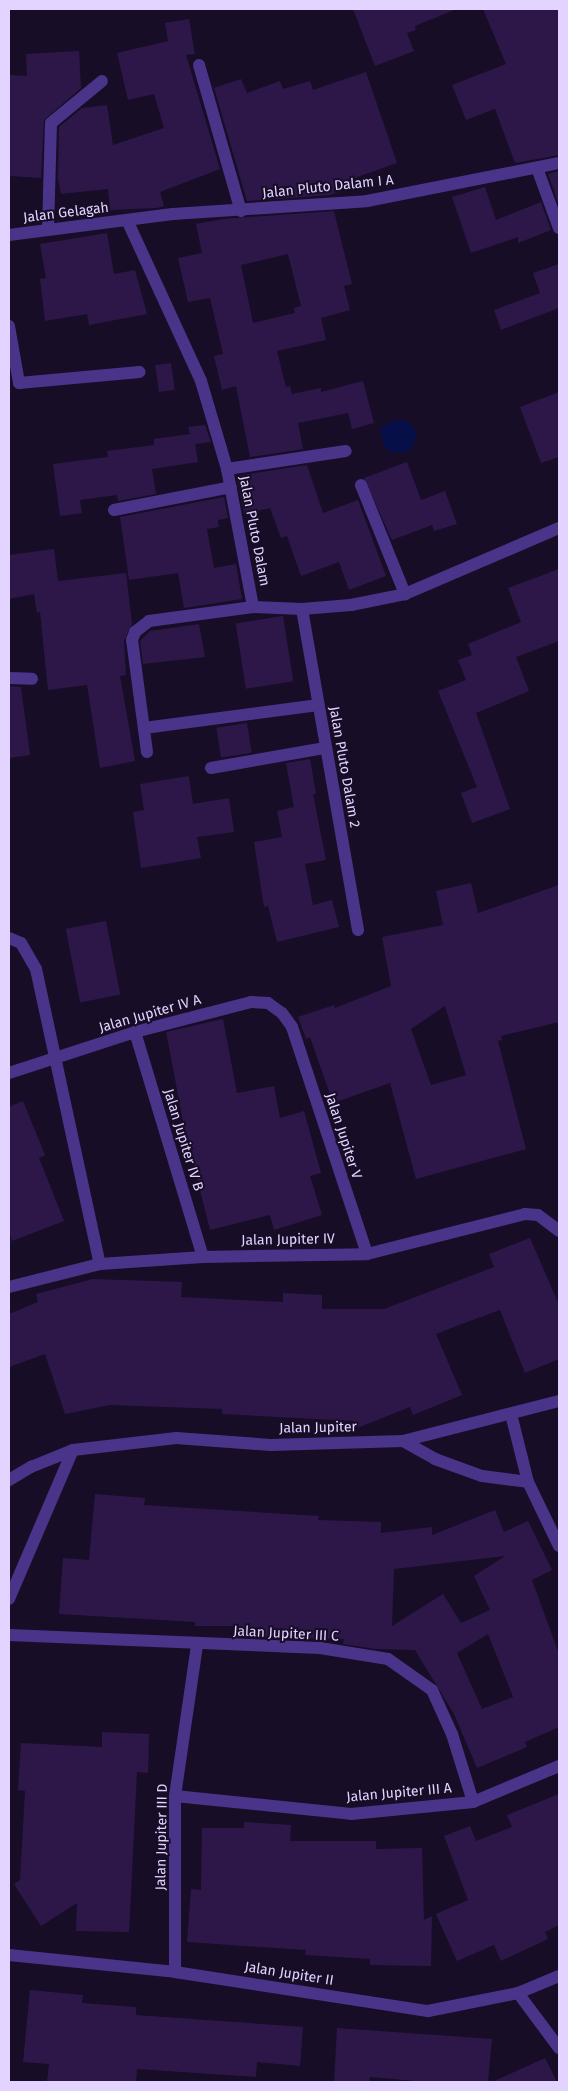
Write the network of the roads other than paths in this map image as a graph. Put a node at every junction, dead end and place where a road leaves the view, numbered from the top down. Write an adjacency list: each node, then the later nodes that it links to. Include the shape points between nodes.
1 (200, 65): 5 (street)
2 (102, 81): 8 (street, via 51,123)
3 (559, 163): 4 (street, Jalan Pluto Dalam I A)
4 (537, 168): 5 (street, Jalan Pluto Dalam I A, via 366,201); 7 (street)
5 (241, 211): 6 (street, Jalan Pluto Dalam I A)
6 (127, 220): 8 (street, Jalan Gelagah); 13 (street, Jalan Pluto Dalam, via 201,381)
7 (559, 228)
8 (48, 230): 9 (street, Jalan Gelagah)
9 (9, 235)
10 (9, 326): 11 (street, via 19,383)
11 (139, 372)
12 (346, 451): 13 (street)
13 (227, 469): 15 (street, Jalan Pluto Dalam)
14 (360, 485): 18 (street)
15 (231, 487): 16 (street); 19 (street, Jalan Pluto Dalam)
16 (114, 510)
17 (559, 528): 18 (street, Jalan Pluto Dalam)
18 (405, 594): 20 (street, Jalan Pluto Dalam, via 351,605)
19 (253, 607): 20 (street, Jalan Pluto Dalam); 24 (street, via 141,625 132,640)
20 (302, 609): 23 (street, Jalan Pluto Dalam 2)
21 (9, 678): 22 (street)
22 (32, 679)
23 (318, 705): 24 (street); 25 (street, Jalan Pluto Dalam 2)
24 (144, 728): 26 (street)
25 (325, 748): 27 (street); 28 (street, Jalan Pluto Dalam 2)
26 (147, 752)
27 (211, 768)
28 (358, 930)
29 (9, 938): 32 (street, via 21,943 36,969)
30 (292, 1027): 31 (street, Jalan Jupiter IV A, via 282,1013 268,1003 251,1002); 35 (street, Jalan Jupiter V)
31 (135, 1032): 32 (street, Jalan Jupiter IV A); 36 (street, Jalan Jupiter IV B)
32 (54, 1058): 33 (street, Jalan Jupiter IV A); 37 (street)
33 (9, 1073)
34 (559, 1231): 35 (street, Jalan Jupiter IV, via 538,1215 525,1214)
35 (367, 1254): 36 (street, Jalan Jupiter IV)
36 (203, 1257): 37 (street, Jalan Jupiter IV)
37 (100, 1264): 38 (street, Jalan Jupiter IV)
38 (9, 1287)
39 (559, 1401): 40 (street, Jalan Jupiter)
40 (511, 1414): 41 (street, Jalan Jupiter); 44 (street)
41 (403, 1442): 42 (street, Jalan Jupiter, via 271,1445 176,1438); 44 (street, via 435,1459 482,1476)
42 (73, 1450): 43 (street, Jalan Jupiter); 46 (street)
43 (9, 1480)
44 (528, 1482): 45 (street)
45 (559, 1546)
46 (9, 1599)
47 (9, 1635): 48 (street, Jalan Jupiter III C)
48 (197, 1645): 50 (street, Jalan Jupiter III D); 51 (street, Jalan Jupiter III C, via 320,1648 388,1659 432,1690 452,1734)
49 (559, 1766): 51 (street, Jalan Jupiter III A)
50 (176, 1796): 51 (street, Jalan Jupiter III A, via 351,1814); 53 (street, Jalan Jupiter III D)
51 (473, 1802)
52 (9, 1955): 53 (street, Jalan Jupiter II)
53 (175, 1972): 55 (street, Jalan Jupiter II, via 428,2011)
54 (559, 1976): 55 (street, Jalan Jupiter II)
55 (518, 1993): 56 (street)
56 (559, 2048)

